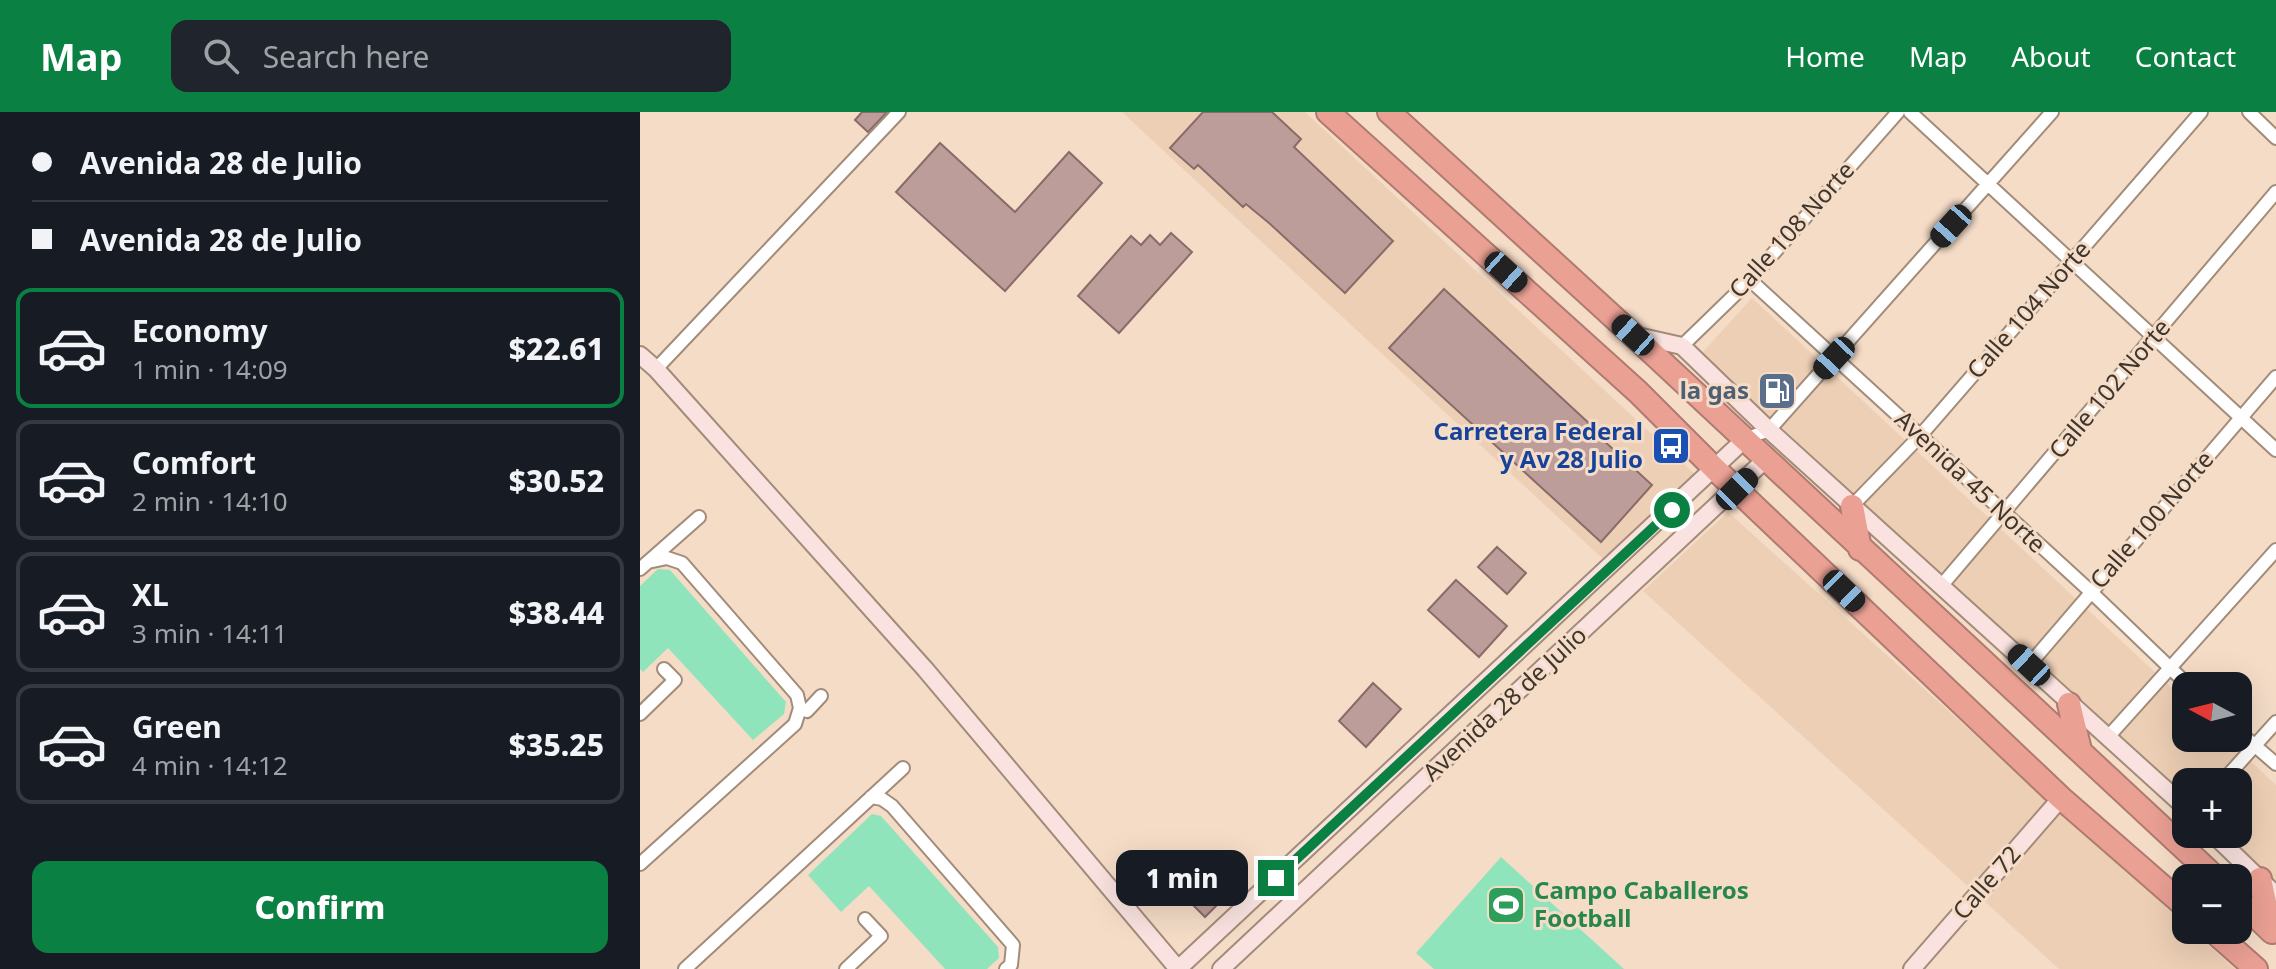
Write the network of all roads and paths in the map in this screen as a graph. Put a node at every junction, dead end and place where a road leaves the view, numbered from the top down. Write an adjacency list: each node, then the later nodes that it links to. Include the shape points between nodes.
1 (899, 112): 19 (street)
2 (1328, 112): 27 (highway, via 1638,392)
3 (1389, 112): 14 (highway)
4 (1898, 112): 13 (street, Calle 108 Norte)
5 (1910, 112): 10 (street)
6 (2052, 112): 10 (street)
7 (2201, 112): 12 (street, Calle 104 Norte)
8 (2249, 112): 9 (street)
9 (2276, 138)
10 (1990, 183): 12 (street); 18 (street)
11 (2276, 192): 15 (street, Calle 102 Norte)
12 (2072, 260): 15 (street); 23 (street, Calle 104 Norte)
13 (1750, 280): 16 (street, Calle 108 Norte); 18 (street, Avenida 45 Norte)
14 (1633, 335): 16 (main road); 24 (highway)
15 (2155, 338): 21 (street); 30 (street, Calle 102 Norte)
16 (1682, 346): 22 (main road)
17 (640, 355): 19 (main road)
18 (1834, 358): 22 (street); 23 (street, Avenida 45 Norte)
19 (656, 369): 71 (main road, via 925,669)
20 (2276, 377): 21 (street, Calle 100 Norte)
21 (2242, 417): 25 (street); 36 (street, Calle 100 Norte)
22 (1769, 430): 24 (street); 26 (street); 29 (main road)
23 (1920, 436): 29 (street, Calle 104 Norte); 30 (street, Avenida 45 Norte)
24 (1745, 439): 26 (highway); 27 (main road, Avenida 28 de Julio)
25 (2276, 450)
26 (1766, 459): 28 (main road, Avenida 28 de Julio); 32 (highway)
27 (1715, 469): 28 (highway); 57 (main road, Avenida 28 de Julio)
28 (1737, 489): 55 (highway); 61 (main road, Avenida 28 de Julio)
29 (1852, 506): 32 (highway); 35 (main road)
30 (2004, 514): 35 (street, Calle 102 Norte); 36 (street, Avenida 45 Norte)
31 (699, 517): 34 (street)
32 (1860, 549): 49 (highway)
33 (2276, 550): 38 (street)
34 (644, 565): 43 (street, via 667,558 682,563 797,695)
35 (1942, 585): 37 (main road)
36 (2090, 591): 37 (street, Calle 100 Norte); 38 (street, Avenida 45 Norte)
37 (2029, 665): 42 (main road)
38 (2170, 668): 40 (street, Avenida 45 Norte); 46 (street)
39 (664, 669): 44 (street, via 675,680)
40 (2174, 672)
41 (821, 696): 43 (street, via 807,711)
42 (2069, 704): 46 (main road); 49 (highway)
43 (800, 708): 58 (street, via 795,724)
44 (640, 714)
45 (2276, 722): 48 (street)
46 (2108, 737): 53 (main road)
47 (2252, 743): 48 (street)
48 (2255, 746): 50 (street); 52 (street)
49 (2081, 751): 59 (highway)
50 (2276, 764)
51 (903, 768): 54 (street)
52 (2235, 768)
53 (2172, 795)
54 (871, 797): 68 (street); 70 (street, via 892,806 1013,945)
55 (2061, 798): 62 (highway); 73 (main road, Calle 72)
56 (2228, 848): 60 (main road)
57 (1296, 860): 61 (main road, via 1312,865); 71 (main road, Avenida 28 de Julio)
58 (640, 864)
59 (2201, 864)
60 (2260, 879): 63 (main road); 66 (highway)
61 (1316, 881): 72 (main road, Avenida 28 de Julio)
62 (2172, 895)
63 (2276, 895)
64 (2252, 912): 66 (highway)
65 (865, 919): 69 (street, via 881,936)
66 (2274, 933)
67 (2228, 944): 74 (highway)
68 (685, 969)
69 (846, 969)
70 (1006, 969)
71 (1178, 969)
72 (1221, 969)
73 (1912, 969)
74 (2256, 969)

